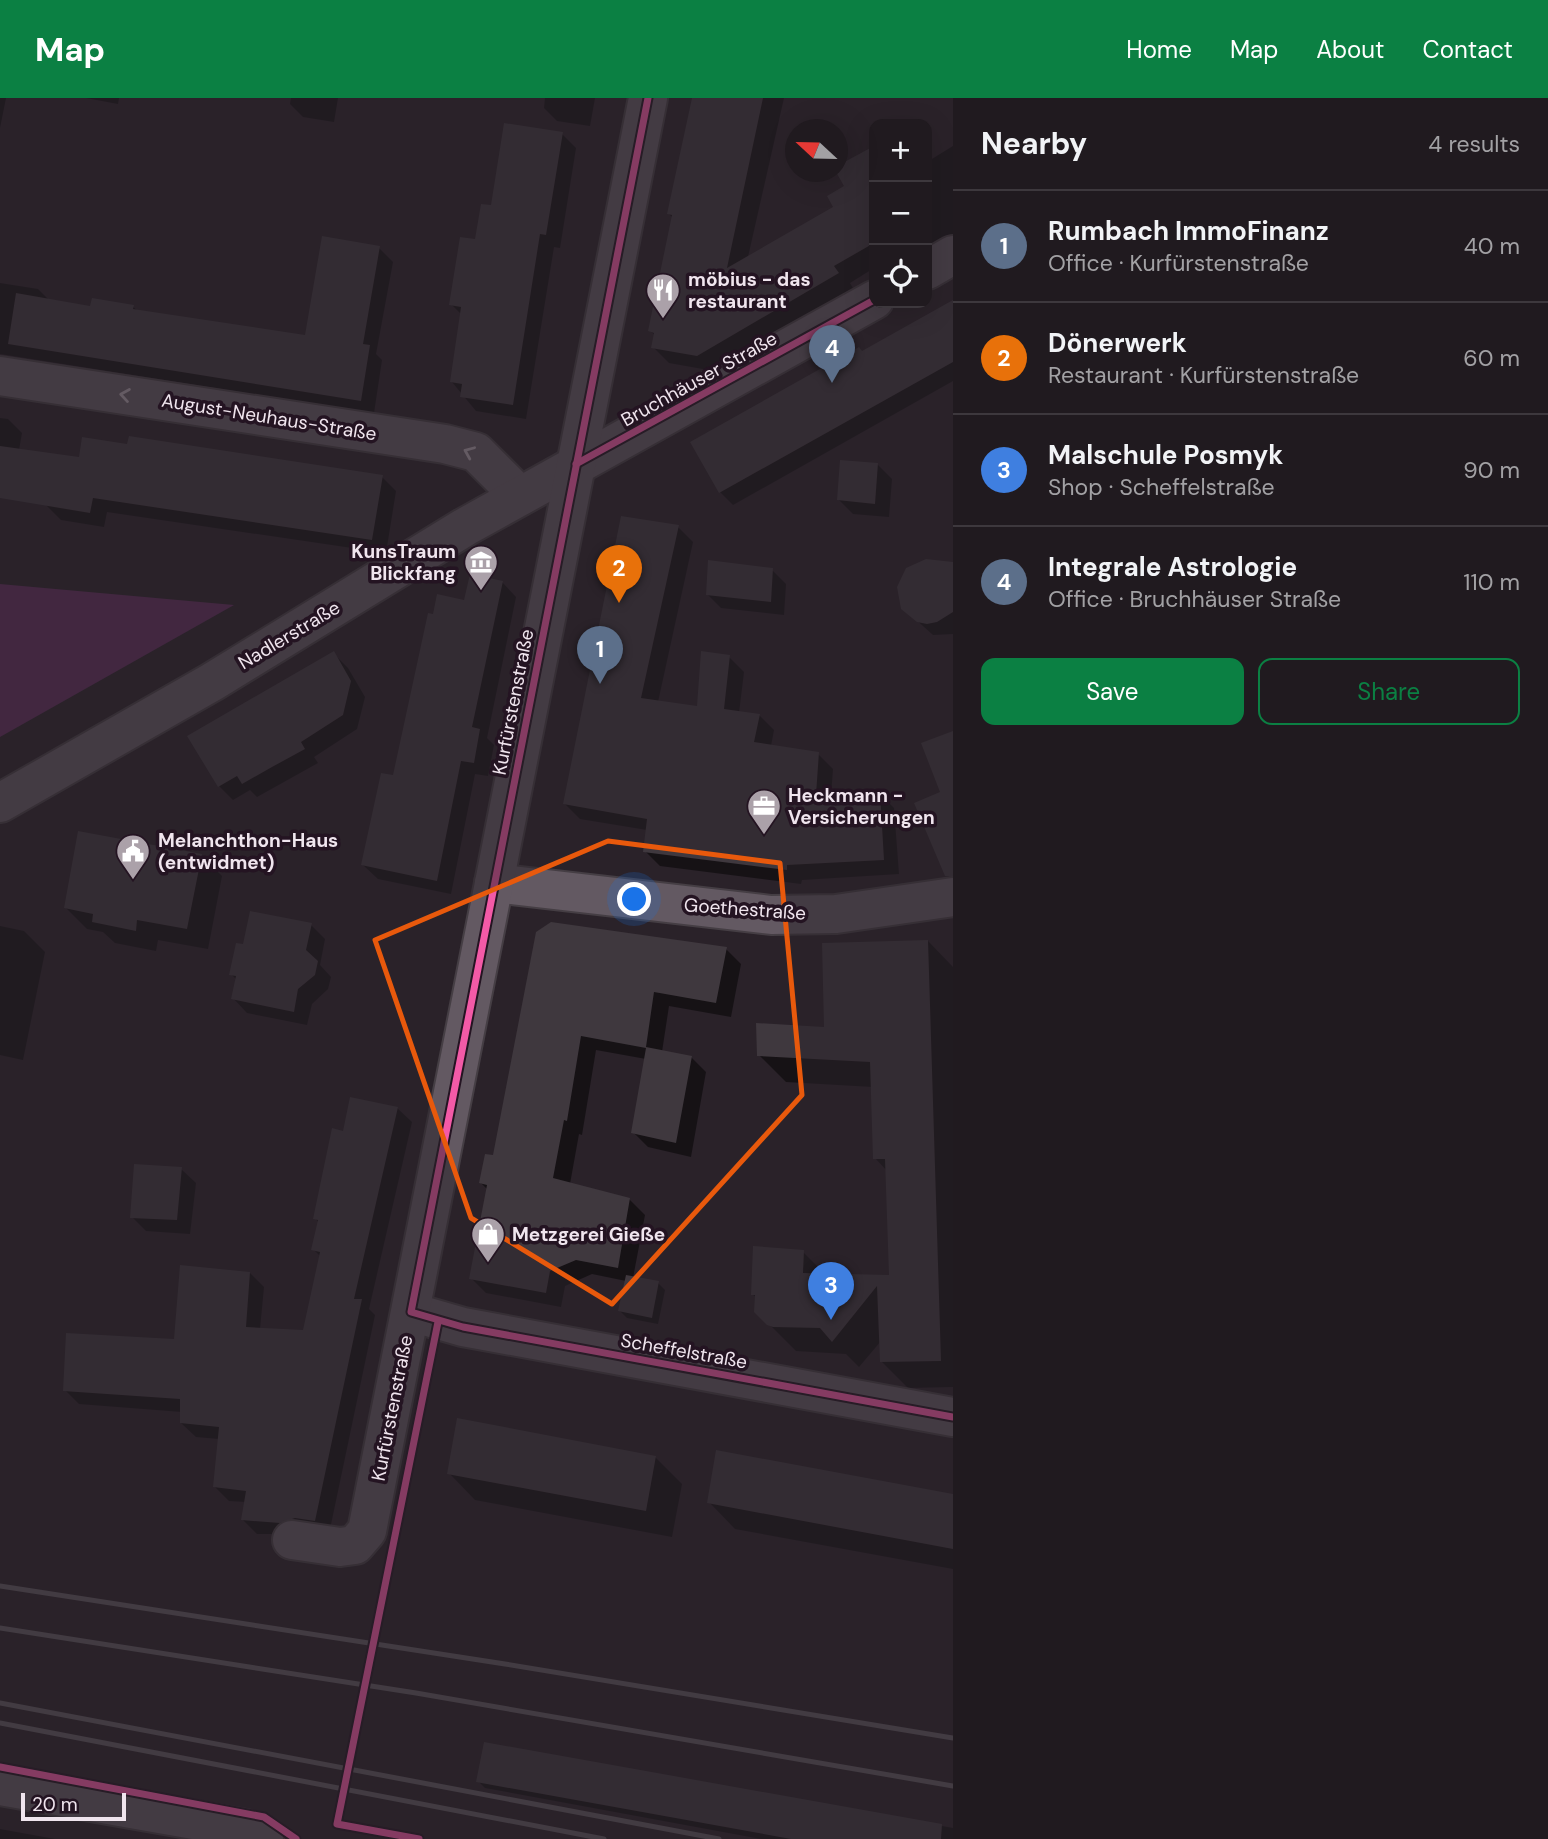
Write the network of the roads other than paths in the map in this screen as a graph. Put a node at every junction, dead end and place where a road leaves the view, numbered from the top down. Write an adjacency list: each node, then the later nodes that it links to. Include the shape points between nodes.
1 (648, 98): 6 (street, Kurfürstenstraße)
2 (953, 255): 3 (street)
3 (932, 267)
4 (869, 303): 6 (street, Bruchhäuser Straße)
5 (0, 376): 7 (street, August-Neuhaus-Straße, one-way to 5, via 476,452 445,444)
6 (576, 464): 7 (street, Nadlerstraße); 9 (street, Kurfürstenstraße)
7 (520, 496): 8 (street, Nadlerstraße, via 212,682)
8 (0, 803)
9 (494, 883): 10 (street, Goethestraße, via 771,915 836,914); 11 (street, Kurfürstenstraße)
10 (953, 897)
11 (411, 1312): 12 (street, Scheffelstraße, via 451,1324); 13 (street, Kurfürstenstraße, via 367,1531 355,1545 340,1548)
12 (953, 1417)
13 (292, 1540)
14 (0, 1786): 15 (street, via 245,1829)
15 (264, 1839)

